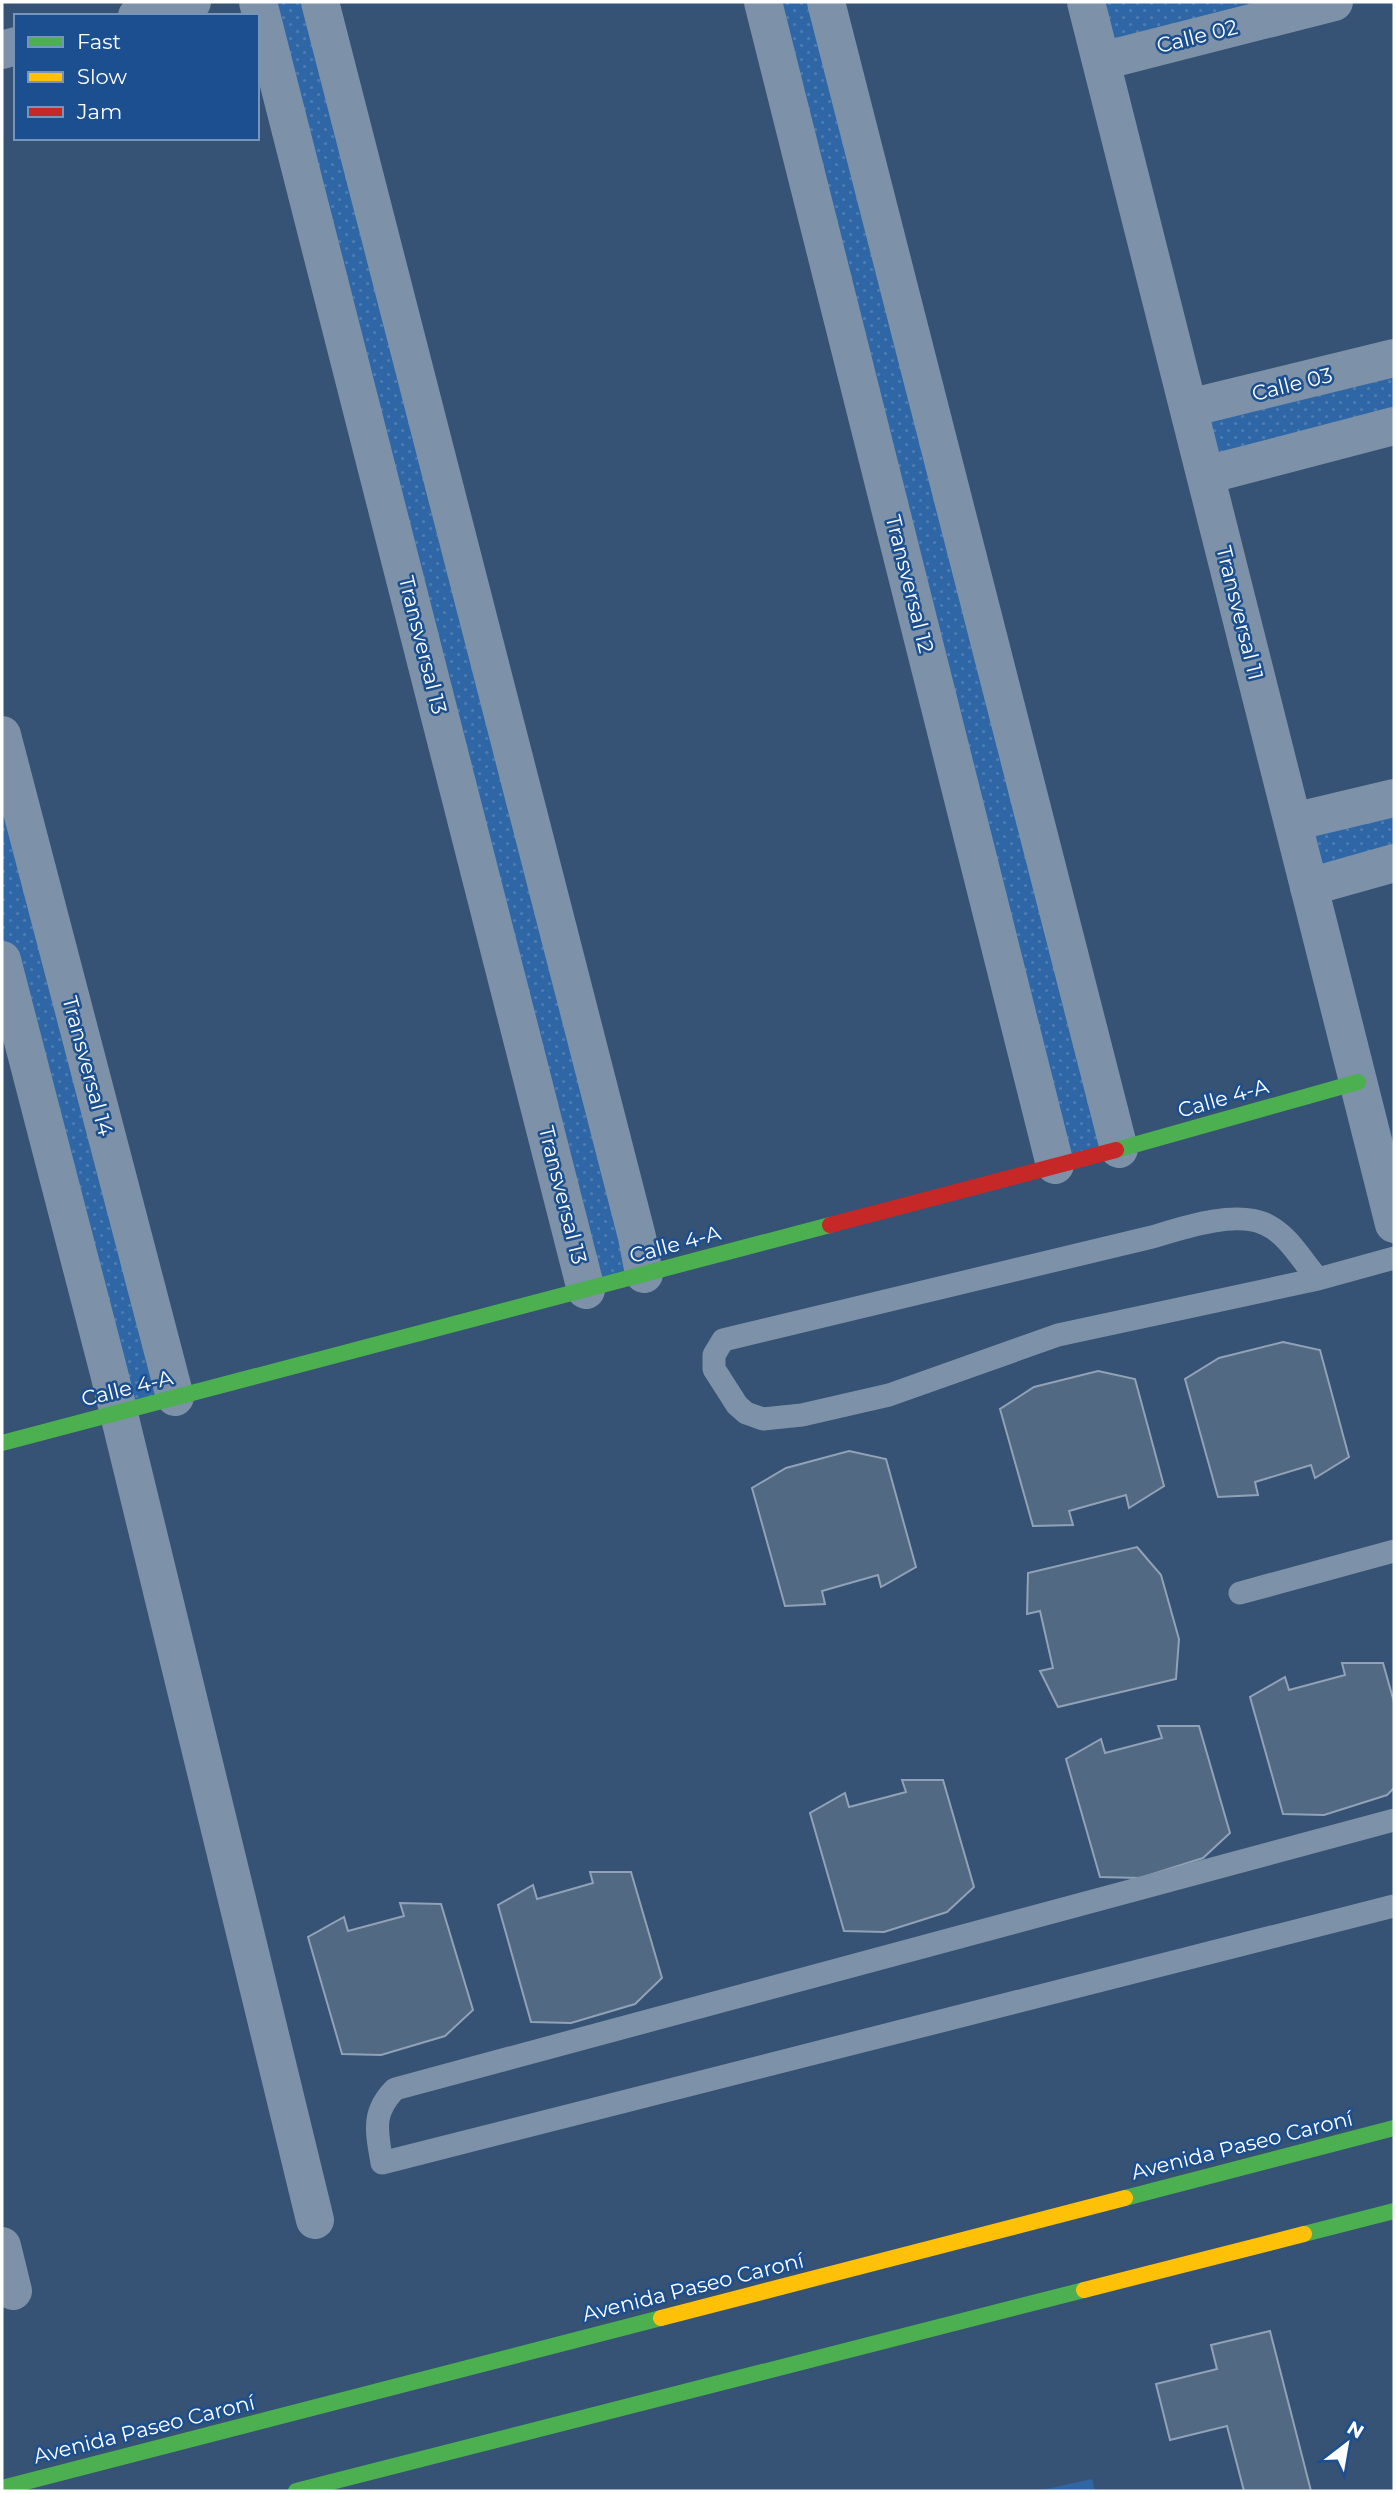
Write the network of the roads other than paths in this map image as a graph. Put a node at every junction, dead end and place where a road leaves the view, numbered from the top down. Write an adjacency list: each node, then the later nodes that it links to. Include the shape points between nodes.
1 (192, 2): 8 (street)
2 (258, 2): 11 (street, Transversal 13)
3 (320, 2): 10 (street)
4 (763, 2): 17 (street, Transversal 12)
5 (826, 2): 16 (street)
6 (1334, 2): 9 (street, Calle 02)
7 (1092, 3): 9 (street, Transversal 11)
8 (145, 14)
9 (1102, 61): 13 (street, Transversal 11)
10 (396, 300): 11 (street); 18 (street)
11 (337, 313): 19 (street, Transversal 13)
12 (1394, 358): 13 (street, Calle 03)
13 (1189, 408): 15 (street, Transversal 11)
14 (1394, 426): 15 (street)
15 (1206, 475): 22 (street, Transversal 11)
16 (951, 497): 17 (street); 29 (street)
17 (891, 509): 30 (street, Transversal 12)
18 (475, 610): 19 (street); 33 (street)
19 (417, 621): 35 (street, Transversal 13)
20 (3, 742): 26 (street, Transversal 14)
21 (1394, 798): 22 (street)
22 (1293, 822): 24 (street, Transversal 11)
23 (1394, 863): 24 (street)
24 (1309, 887): 28 (street, Transversal 11)
25 (2, 960): 27 (street)
26 (86, 1060): 27 (street); 36 (street, Transversal 14)
27 (31, 1072): 37 (street)
28 (1358, 1082): 29 (street, Calle 4-A); 31 (street, Transversal 11)
29 (1119, 1149): 30 (street, Calle 4-A)
30 (1055, 1166): 33 (street, Calle 4-A)
31 (1394, 1224)
32 (1394, 1258): 34 (lane)
33 (644, 1274): 35 (street, Calle 4-A)
34 (1318, 1279): 34 (lane, via 1058,1335 889,1395 802,1415 763,1419 746,1413 714,1369 714,1355 723,1340 1192,1225 1238,1219 1265,1223 1286,1239)
35 (586, 1290): 36 (street, Calle 4-A)
36 (175, 1397): 37 (street, Calle 4-A)
37 (118, 1412): 38 (street, Calle 4-A); 45 (street)
38 (2, 1443)
39 (1394, 1551): 40 (lane)
40 (1240, 1593)
41 (1394, 1820): 42 (lane, via 395,2089 377,2115 382,2163)
42 (1394, 1906)
43 (1394, 2128): 48 (street, Avenida Paseo Caroní)
44 (1394, 2211): 49 (street)
45 (315, 2220)
46 (2, 2246): 47 (street)
47 (13, 2291)
48 (2, 2488)
49 (296, 2491)

